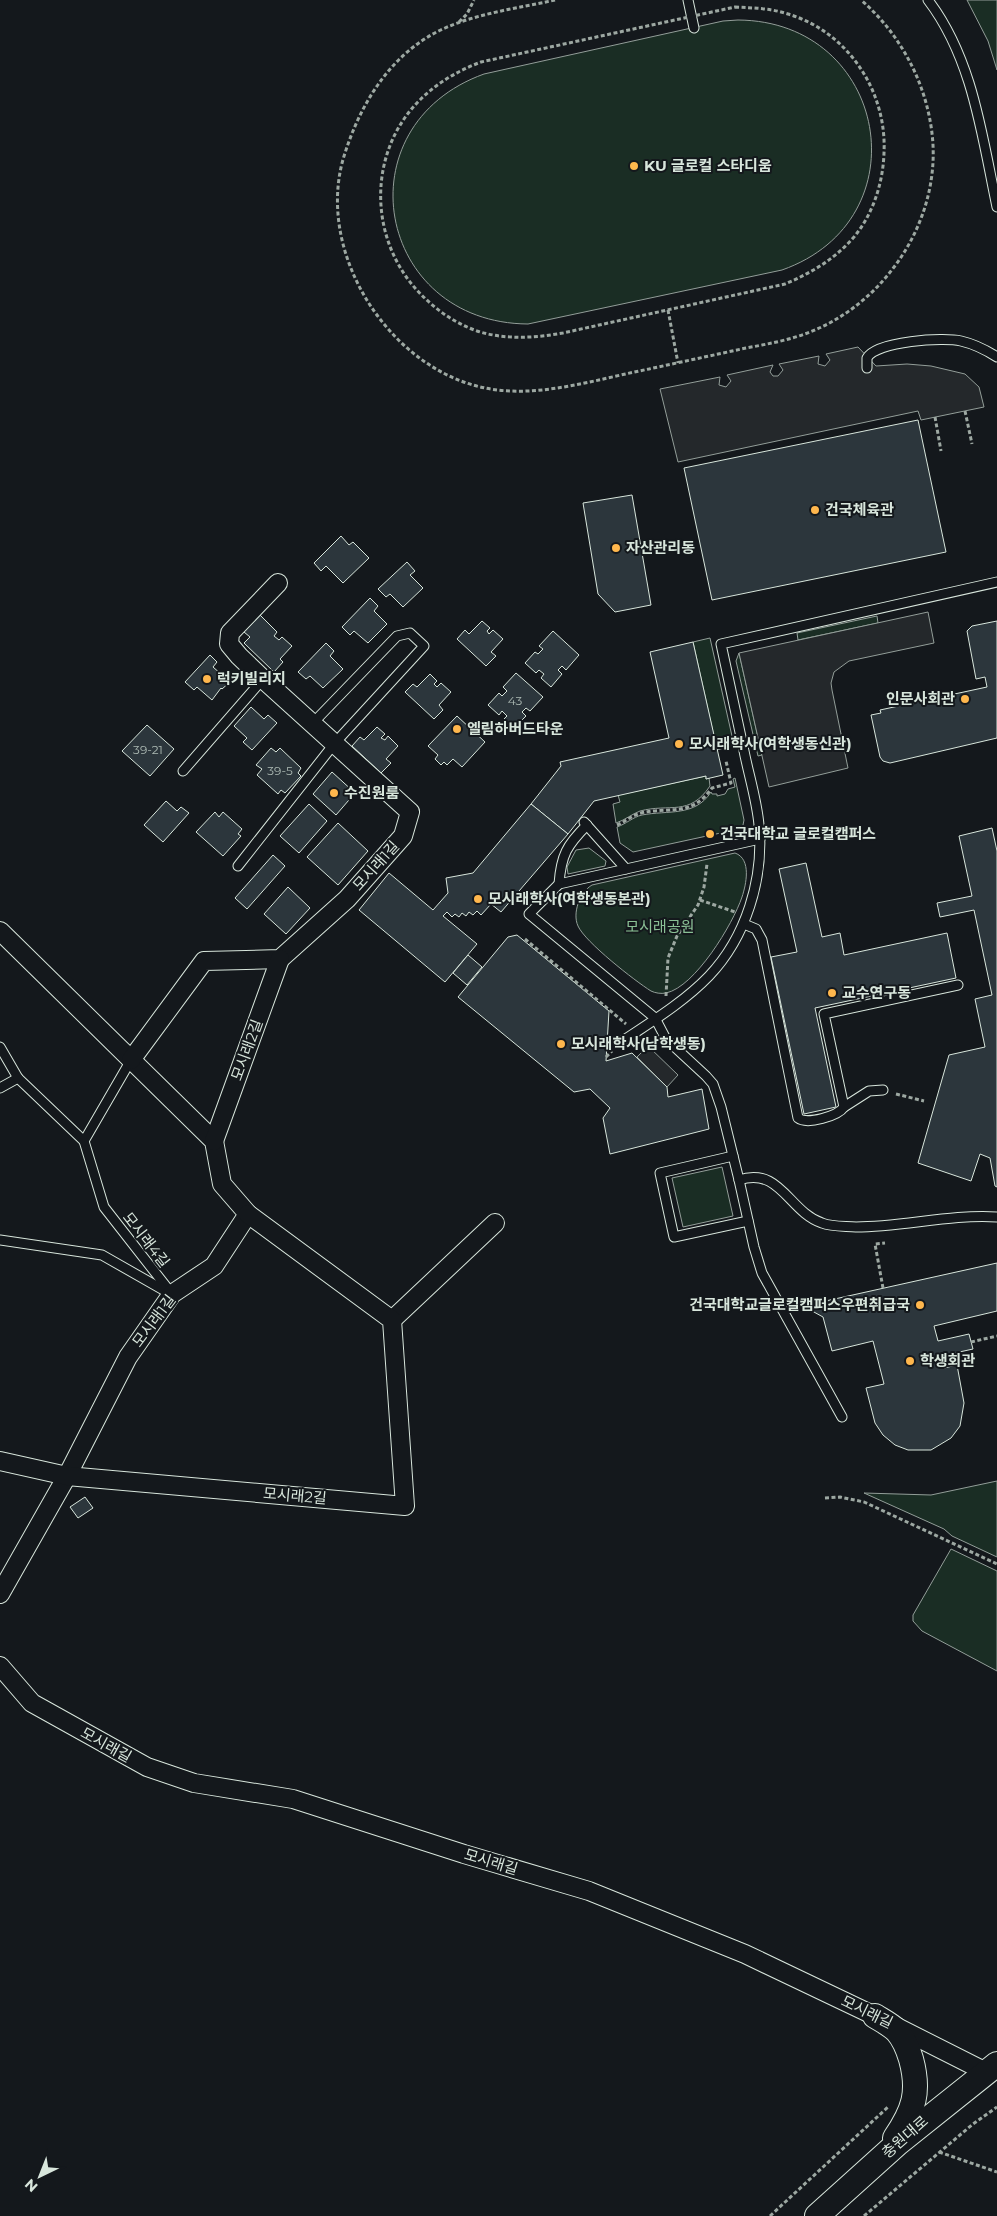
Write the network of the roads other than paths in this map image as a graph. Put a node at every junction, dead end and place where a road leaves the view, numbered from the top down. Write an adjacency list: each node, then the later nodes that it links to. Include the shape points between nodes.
1 (688, 0): 3 (lane)
2 (928, 0): 4 (lane, via 951,36 968,77)
3 (694, 28)
4 (997, 207)
5 (997, 357): 6 (lane, via 970,344 941,339 877,350 867,358)
6 (867, 368)
7 (997, 582): 13 (lane, via 721,644 758,815)
8 (278, 583): 9 (street, 모시래1길, via 230,633 229,644)
9 (263, 679): 10 (street, 모시래1길); 12 (lane)
10 (312, 724): 11 (street, 모시래1길); 11 (lane, via 397,636 410,633 424,646)
11 (334, 744): 14 (lane); 19 (street, 모시래1길, via 410,812 404,836 347,899)
12 (184, 771)
13 (760, 839): 15 (lane); 17 (lane, via 754,890)
14 (238, 866)
15 (626, 869): 16 (lane); 16 (lane, via 585,824 565,851)
16 (559, 884): 21 (lane, via 529,914)
17 (745, 920): 21 (lane, via 734,942 708,977); 28 (lane, via 756,929 762,940 798,1118 805,1121 835,1115)
18 (0, 931): 24 (street)
19 (280, 959): 24 (street, via 204,961); 30 (street, 모시래2길)
20 (958, 985): 28 (lane, via 824,1014)
21 (655, 1018): 22 (lane); 31 (lane, via 666,1039 713,1084)
22 (621, 1042)
23 (0, 1047): 25 (lane, 모시래4길)
24 (131, 1060): 29 (lane); 30 (street)
25 (18, 1078): 26 (lane); 29 (lane, 모시래4길)
26 (0, 1088)
27 (883, 1090): 28 (lane, via 869,1091)
28 (844, 1107)
29 (84, 1141): 38 (lane, 모시래4길, via 104,1207)
30 (214, 1141): 33 (street, via 222,1184)
31 (733, 1156): 32 (lane); 35 (lane, via 660,1172 674,1237)
32 (739, 1180): 34 (lane, via 764,1178 808,1216 830,1225 866,1227); 35 (lane)
33 (248, 1214): 38 (street, 모시래1길, via 214,1266); 39 (street)
34 (997, 1217)
35 (748, 1221): 40 (lane, via 769,1288)
36 (495, 1223): 39 (street)
37 (0, 1240): 38 (lane, 모시래4길, via 102,1255)
38 (172, 1294): 42 (street, 모시래1길, via 128,1357)
39 (392, 1320): 42 (street, 모시래2길, via 405,1506)
40 (842, 1417)
41 (0, 1462): 42 (street, 모시래2길)
42 (67, 1476): 43 (street, 모시래1길)
43 (0, 1594)
44 (0, 1666): 45 (street, 모시래길, via 32,1703 155,1770 194,1783 292,1798 589,1891 745,1954)
45 (875, 2016): 46 (street, 모시래길); 47 (street, via 896,2030 904,2041 915,2084 912,2108)
46 (991, 2068): 47 (street, 충원대로)
47 (883, 2156): 48 (street, 충원대로)
48 (817, 2216)

